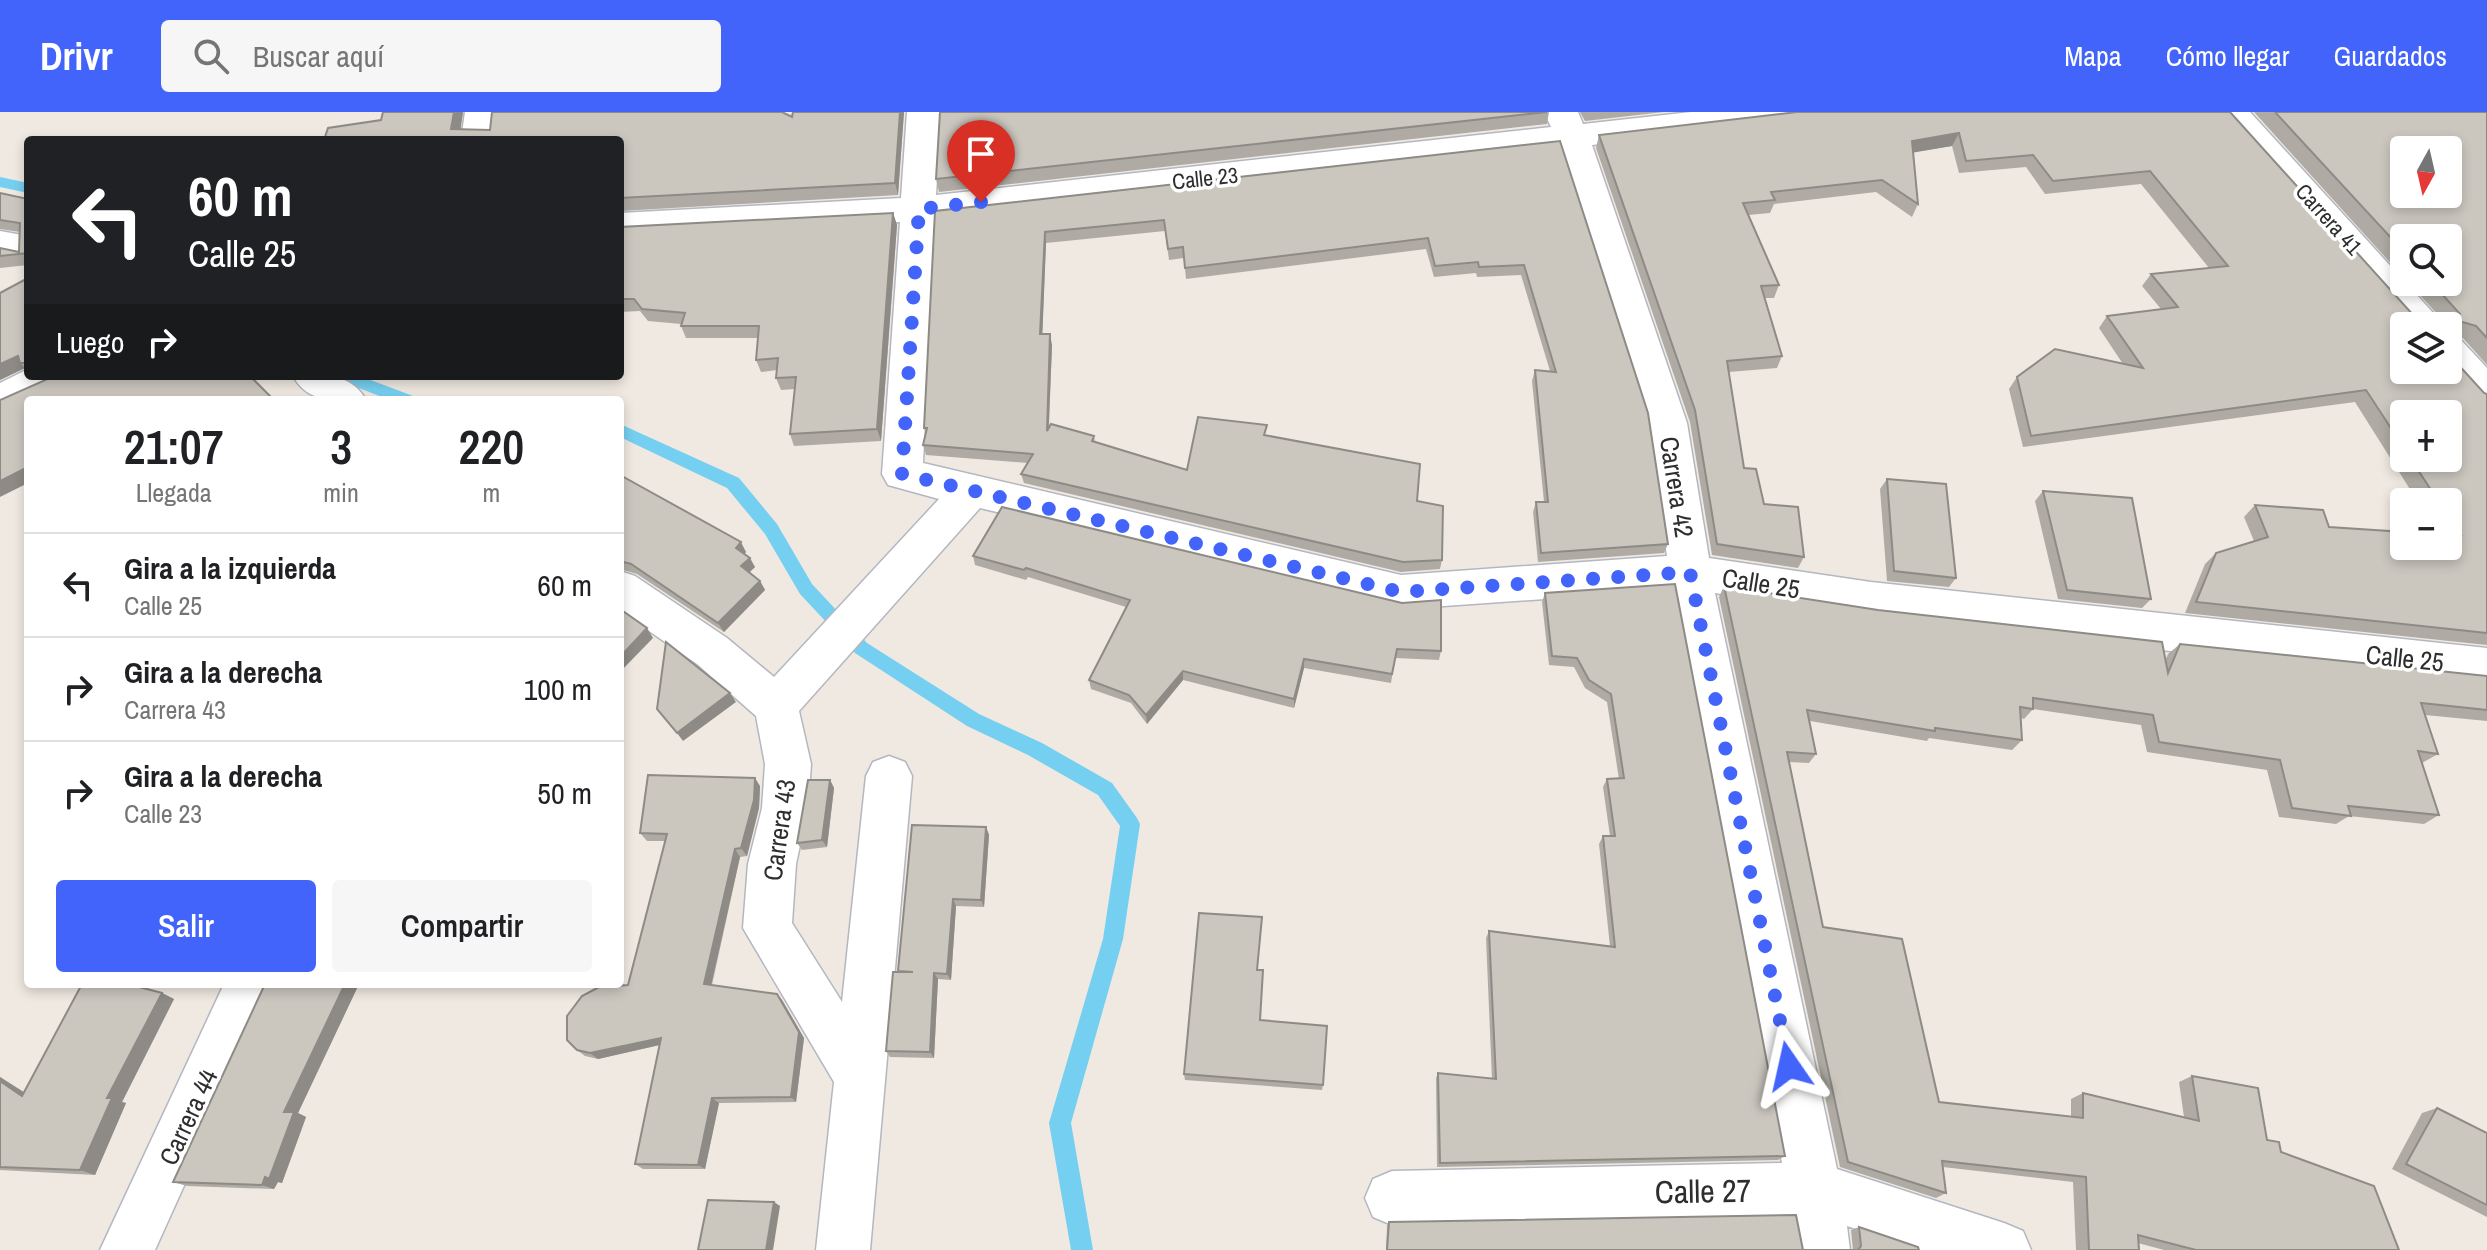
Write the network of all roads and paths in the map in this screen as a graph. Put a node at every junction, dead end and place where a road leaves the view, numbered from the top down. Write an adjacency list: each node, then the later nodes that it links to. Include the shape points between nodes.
1 (482, 112): 6 (street)
2 (924, 112): 7 (street)
3 (1788, 112): 5 (street, Calle 23)
4 (2231, 112): 11 (street, Carrera 41)
5 (1567, 125): 7 (street, Calle 23); 17 (street, Carrera 42, via 1667,423)
6 (479, 136)
7 (919, 209): 8 (street, Calle 23); 16 (street, Calle 25, via 902,474)
8 (624, 225)
9 (0, 243): 10 (street)
10 (24, 247)
11 (2413, 312)
12 (39, 380): 15 (street)
13 (318, 380): 14 (street)
14 (341, 396)
15 (0, 400)
16 (972, 490): 17 (street, Calle 25, via 1401,592); 20 (street)
17 (1690, 572): 19 (street, Calle 25, via 1871,600); 24 (street, Carrera 42)
18 (624, 591): 20 (street, via 712,651)
19 (2487, 667)
20 (776, 706): 23 (street, Carrera 43, via 788,764 767,928)
21 (889, 776): 23 (street)
22 (248, 988): 26 (street, Carrera 44)
23 (860, 1077): 27 (street)
24 (1814, 1189): 25 (street, Calle 27); 28 (street, Carrera 42); 29 (street, Calle 27)
25 (1392, 1198)
26 (127, 1250)
27 (843, 1250)
28 (1823, 1250)
29 (2004, 1250)

